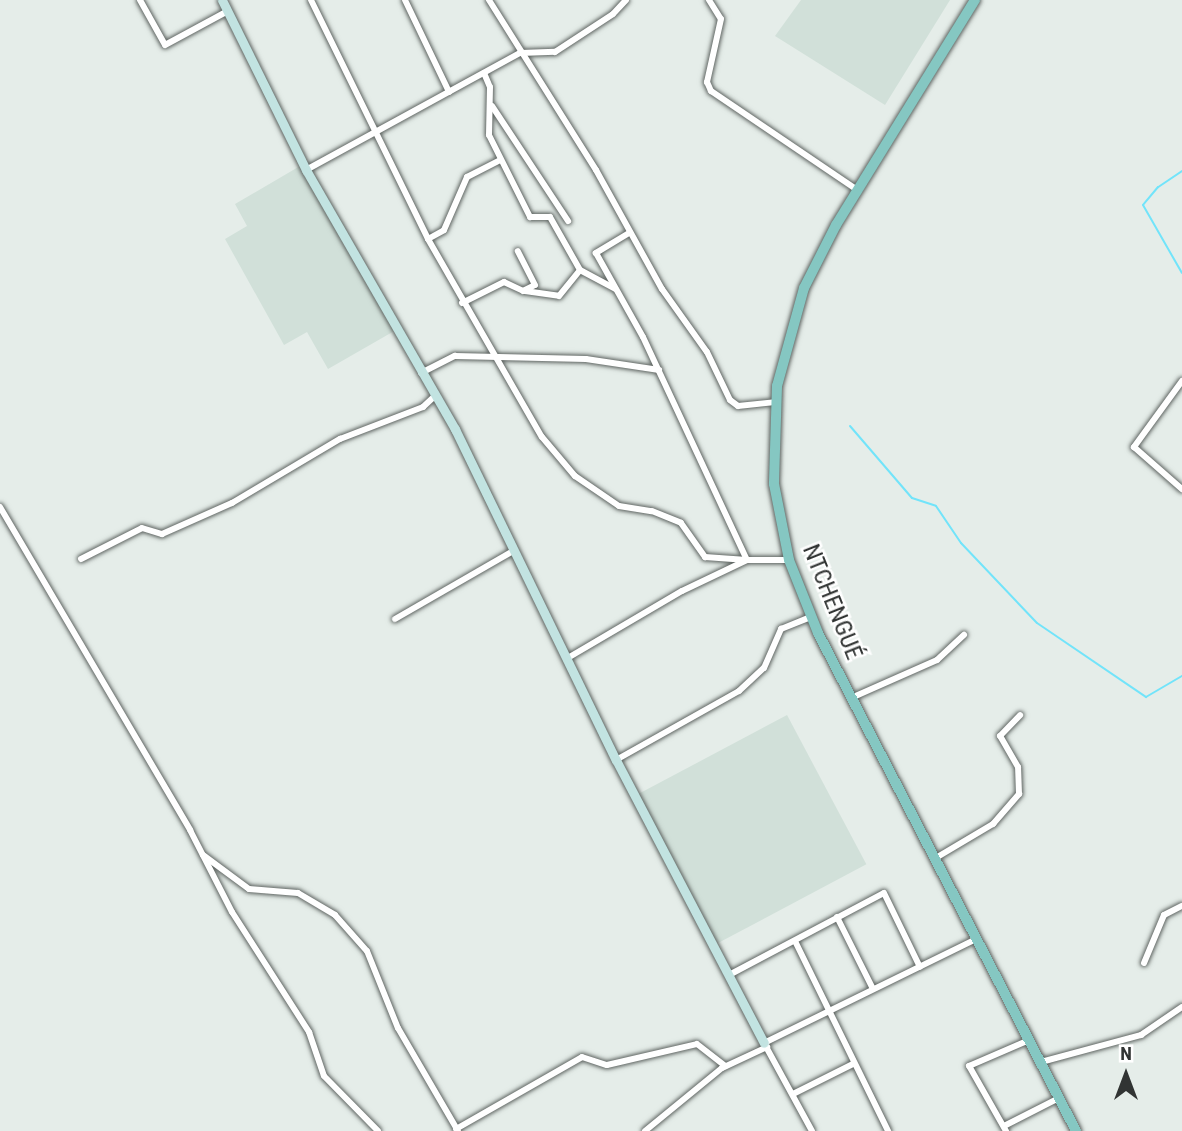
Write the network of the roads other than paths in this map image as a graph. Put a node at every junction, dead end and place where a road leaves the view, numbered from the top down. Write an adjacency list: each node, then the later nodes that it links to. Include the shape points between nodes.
1 (140, 0): 9 (street, via 164,45)
2 (222, 0): 9 (street)
3 (311, 0): 14 (street)
4 (405, 0): 12 (street)
5 (489, 0): 10 (street)
6 (626, 0): 10 (street, via 613,14 555,52)
7 (709, 0): 17 (street, via 721,19 707,82 711,91)
8 (975, 0): 17 (main road, NTCHENGUÉ)
9 (228, 11): 16 (street)
10 (520, 53): 11 (street); 19 (street, via 596,170)
11 (484, 73): 12 (street); 13 (street)
12 (449, 92): 14 (street)
13 (491, 104): 15 (street, via 489,135); 18 (street)
14 (373, 133): 16 (street); 20 (street)
15 (499, 160): 20 (street, via 467,177 444,230); 22 (street, via 530,217 550,217)
16 (306, 170): 28 (street)
17 (857, 190): 31 (main road, NTCHENGUÉ, via 803,288)
18 (568, 221)
19 (629, 233): 23 (street, via 596,249); 31 (street, via 707,352 730,400 738,406)
20 (429, 239): 25 (street)
21 (518, 251): 24 (street, via 535,285)
22 (580, 270): 23 (street); 24 (street, via 559,296)
23 (616, 290): 27 (street)
24 (523, 291): 25 (street, via 504,282)
25 (462, 303): 26 (street)
26 (495, 357): 27 (street, via 586,359); 28 (street, via 455,356); 36 (street, via 542,437 575,476 619,506 652,511 681,523 705,557)
27 (659, 370): 36 (street)
28 (419, 373): 30 (street)
29 (1182, 381): 32 (street, via 1134,447)
30 (436, 395): 34 (street); 35 (street, via 424,407 340,439 232,503 162,534 142,528)
31 (775, 402): 37 (main road, NTCHENGUÉ, via 774,484)
32 (1182, 489)
33 (0, 507): 45 (street)
34 (515, 550): 39 (street); 41 (street)
35 (81, 559)
36 (747, 560): 37 (street); 41 (street, via 682,591)
37 (789, 560): 38 (main road, NTCHENGUÉ)
38 (810, 617): 42 (main road, NTCHENGUÉ); 44 (street, via 781,629 764,668 739,691)
39 (395, 619)
40 (964, 635): 42 (street, via 929,665)
41 (566, 659): 44 (street)
42 (851, 698): 46 (main road, NTCHENGUÉ)
43 (1020, 716): 46 (street, via 1000,736 1018,767 1019,794 993,824)
44 (616, 760): 53 (street)
45 (202, 854): 64 (street, via 249,889 298,893 335,915 367,951 398,1028); 66 (street, via 232,912 309,1032 324,1076)
46 (934, 859): 49 (main road, NTCHENGUÉ)
47 (1182, 905): 51 (street, via 1164,915)
48 (837, 917): 50 (street); 52 (street, via 884,893); 54 (street)
49 (976, 939): 52 (street); 57 (main road, NTCHENGUÉ)
50 (795, 940): 53 (street); 56 (street)
51 (1144, 963)
52 (920, 967): 54 (street)
53 (729, 975): 58 (street)
54 (873, 989): 56 (street)
55 (1182, 1007): 59 (street, via 1141,1035)
56 (830, 1010): 58 (street); 60 (street)
57 (1029, 1040): 59 (main road, NTCHENGUÉ); 65 (street, via 969,1066)
58 (765, 1045): 61 (street); 62 (street)
59 (1041, 1062): 63 (main road, NTCHENGUÉ)
60 (853, 1064): 62 (street); 69 (street)
61 (725, 1066): 64 (street, via 697,1044 607,1065 582,1057); 67 (street)
62 (793, 1094): 68 (street)
63 (1059, 1098): 65 (street); 70 (main road, NTCHENGUÉ)
64 (457, 1129)
65 (1005, 1129)
66 (378, 1131)
67 (645, 1131)
68 (812, 1131)
69 (888, 1131)
70 (1076, 1131)

